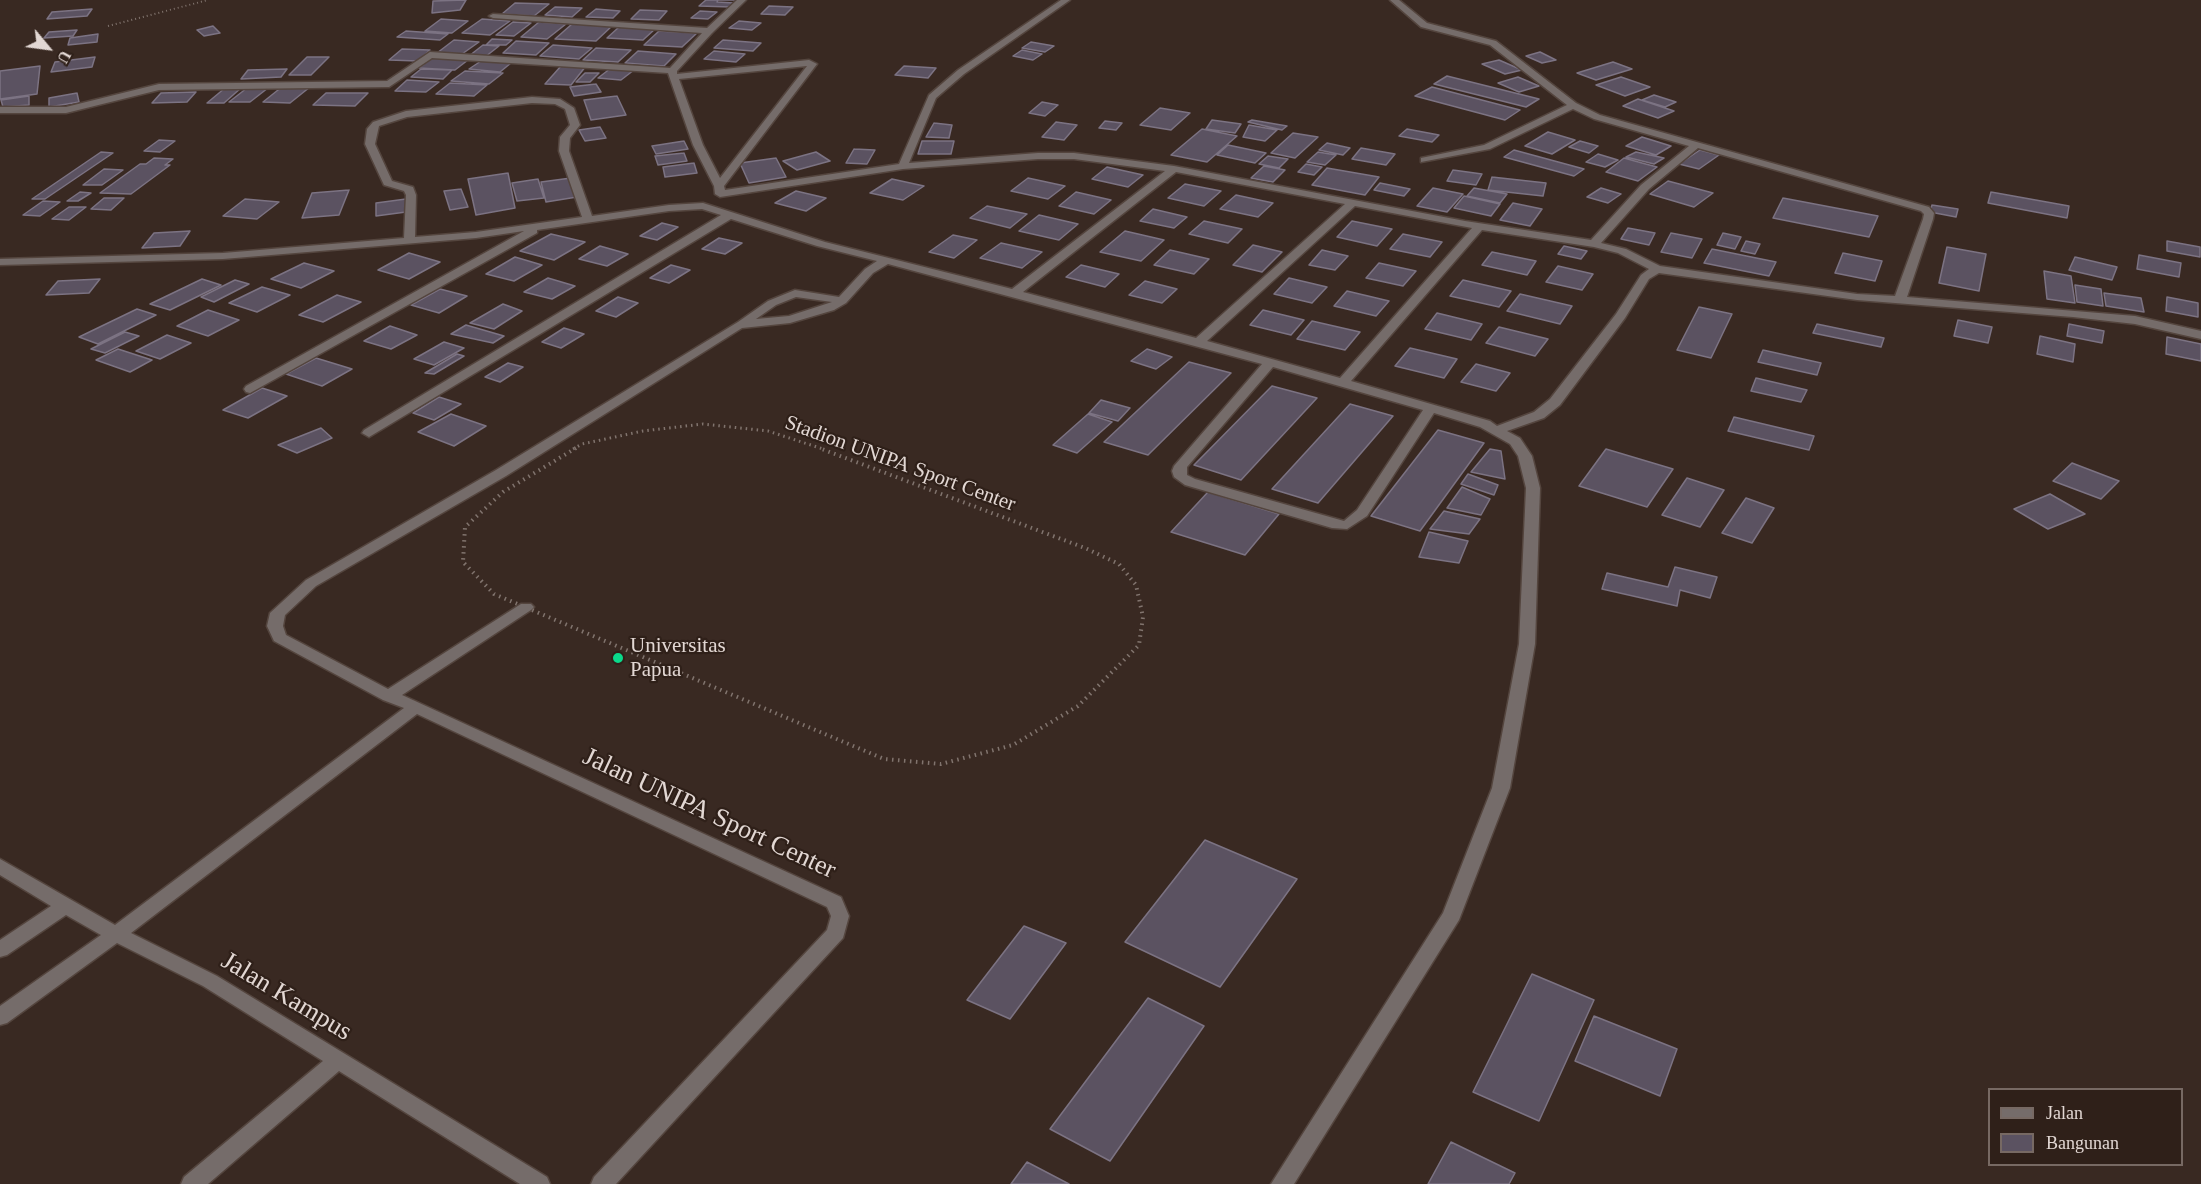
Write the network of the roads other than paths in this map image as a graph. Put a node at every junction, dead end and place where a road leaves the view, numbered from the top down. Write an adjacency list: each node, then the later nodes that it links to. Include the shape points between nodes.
1 (742, 0): 5 (street)
2 (1066, 0): 11 (street, via 932,97)
3 (1394, 0): 7 (street, via 1424,25 1493,43)
4 (493, 16): 5 (street)
5 (709, 31): 6 (street)
6 (672, 74): 8 (street, via 430,56 389,84 159,87 66,110); 13 (street, via 698,145); 13 (street, via 813,64)
7 (1573, 105): 9 (street, via 1597,117); 10 (street, via 1487,147)
8 (0, 110)
9 (1696, 144): 21 (street, via 1645,187); 26 (street, via 1925,209 1928,219)
10 (1425, 160)
11 (903, 166): 12 (street, via 1074,156); 13 (street)
12 (1174, 169): 14 (street); 25 (street)
13 (720, 190): 15 (street)
14 (1354, 202): 18 (street); 30 (street)
15 (704, 206): 16 (street); 17 (street)
16 (731, 214): 22 (street); 36 (street)
17 (588, 220): 19 (street); 20 (street, via 564,151 565,137 575,125 564,104 532,100 406,114 376,124 370,144 388,183 409,189)
18 (1480, 226): 21 (street); 32 (street)
19 (539, 227): 20 (street); 33 (street)
20 (409, 241): 23 (street, via 223,256)
21 (1594, 244): 24 (street, via 1630,255)
22 (885, 261): 25 (street); 27 (street, via 869,271)
23 (0, 262)
24 (1657, 269): 26 (street); 35 (street, via 1644,277 1621,315 1555,402 1539,415)
25 (1014, 293): 30 (street)
26 (1900, 300): 29 (street, via 2135,320)
27 (842, 301): 28 (street, via 815,314); 28 (street, via 795,293)
28 (739, 325): 38 (street, Jalan UNIPA Sport Center, via 501,473 311,583 278,613 275,626 279,638)
29 (2201, 335)
30 (1198, 342): 31 (street)
31 (1270, 363): 32 (street); 34 (street, via 1181,466 1181,477 1347,525 1362,513)
32 (1342, 384): 34 (street)
33 (250, 389)
34 (1431, 408): 35 (street)
35 (1497, 430): 49 (street, via 1515,441 1525,456 1533,488 1527,644 1501,788 1452,915)
36 (369, 433)
37 (526, 607): 38 (street)
38 (388, 696): 39 (street, Jalan UNIPA Sport Center)
39 (416, 706): 42 (street); 48 (street, Jalan UNIPA Sport Center, via 834,902 840,916 836,933)
40 (0, 866): 41 (street, Jalan Kampus)
41 (65, 906): 42 (street, Jalan Kampus); 43 (street)
42 (116, 934): 44 (street); 45 (street, Jalan Kampus, via 210,981)
43 (0, 950)
44 (0, 1017)
45 (338, 1060): 46 (street); 47 (street, Jalan Kampus)
46 (192, 1184)
47 (539, 1184)
48 (602, 1184)
49 (1282, 1184)

